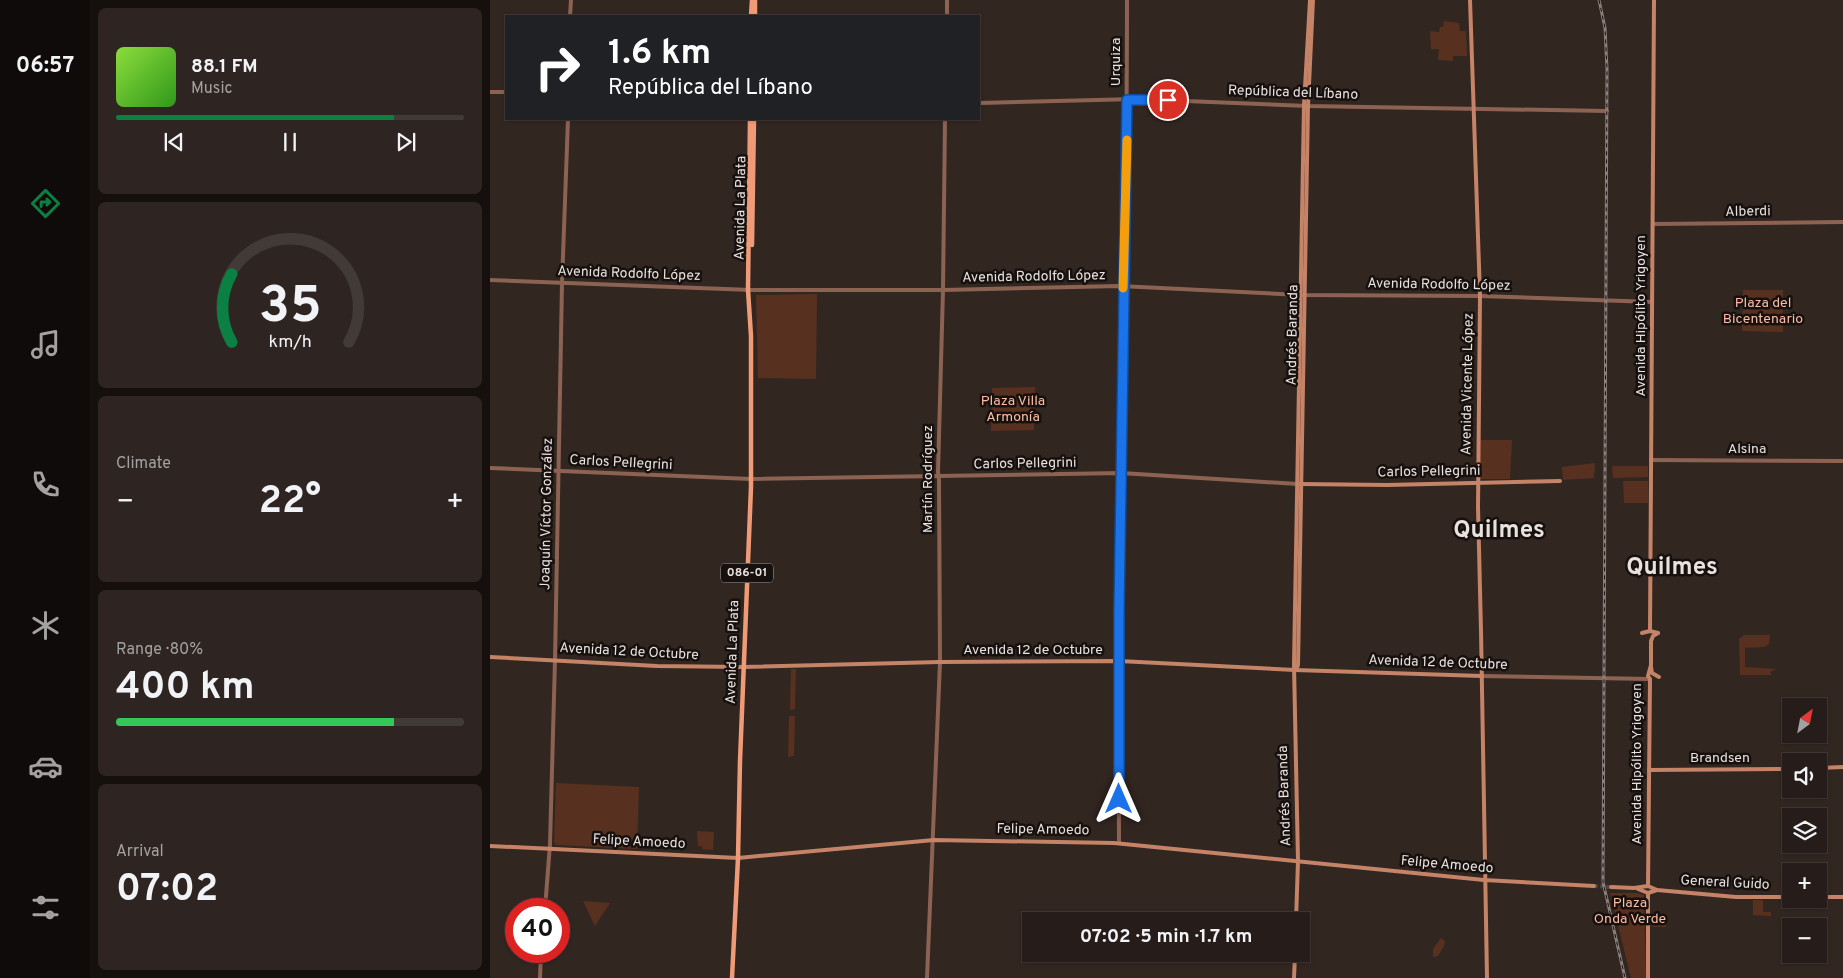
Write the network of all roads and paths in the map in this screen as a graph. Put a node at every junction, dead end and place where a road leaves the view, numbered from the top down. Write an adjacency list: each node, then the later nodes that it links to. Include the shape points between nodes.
1 (571, 0): 8 (street)
2 (754, 0): 9 (main road)
3 (947, 0): 10 (street)
4 (1127, 0): 13 (street, Urquiza)
5 (1311, 0): 15 (main road, Andrés Baranda)
6 (1470, 0): 16 (main road, Avenida Vicente López)
7 (1654, 0): 22 (main road, Avenida Hipólito Yrigoyen)
8 (570, 15)
9 (753, 15)
10 (947, 15)
11 (490, 92): 12 (street)
12 (505, 92)
13 (1127, 100): 14 (street, República del Líbano); 15 (street, República del Líbano); 25 (street, Urquiza)
14 (980, 102)
15 (1306, 105): 16 (street, República del Líbano); 28 (main road, Andrés Baranda)
16 (1473, 109): 17 (street, República del Líbano); 29 (main road, Avenida Vicente López)
17 (1607, 111)
18 (568, 120): 24 (street, Joaquín Víctor González)
19 (752, 120): 26 (main road, Avenida La Plata / 086-01)
20 (945, 120): 27 (street, Martín Rodríguez)
21 (1843, 222): 22 (street, Alberdi)
22 (1653, 224): 30 (main road, Avenida Hipólito Yrigoyen)
23 (490, 280): 24 (street, Avenida Rodolfo López)
24 (562, 283): 26 (street, Avenida Rodolfo López); 34 (street, Joaquín Víctor González)
25 (1123, 287): 27 (street, Avenida Rodolfo López); 28 (street, Avenida Rodolfo López); 35 (street, Urquiza)
26 (750, 290): 27 (street, Avenida Rodolfo López); 37 (main road, Avenida La Plata / 086-01)
27 (943, 290): 36 (street, Martín Rodríguez)
28 (1304, 295): 29 (street, Avenida Rodolfo López); 40 (main road, Andrés Baranda)
29 (1480, 296): 30 (street, Avenida Rodolfo López); 39 (main road, Avenida Vicente López)
30 (1652, 302): 31 (main road, Avenida Hipólito Yrigoyen)
31 (1651, 460): 32 (street, Alsina); 41 (main road, Avenida Hipólito Yrigoyen)
32 (1843, 461)
33 (490, 468): 34 (street, Carlos Pellegrini)
34 (558, 472): 37 (street, Carlos Pellegrini); 44 (street, Joaquín Víctor González)
35 (1121, 473): 36 (street, Carlos Pellegrini); 40 (street, Carlos Pellegrini); 45 (street, Urquiza)
36 (939, 476): 37 (street, Carlos Pellegrini); 46 (street, Martín Rodríguez)
37 (751, 479): 48 (main road, Avenida La Plata / 086-01)
38 (1560, 481): 39 (main road, Carlos Pellegrini)
39 (1478, 482): 40 (main road, Carlos Pellegrini); 50 (main road, Avenida Vicente López)
40 (1299, 484): 49 (main road, Andrés Baranda, via 1298,665)
41 (1650, 631): 42 (main road, via 1658,633); 42 (main road, via 1642,633)
42 (1651, 642): 47 (main road, Avenida Hipólito Yrigoyen)
43 (490, 657): 44 (main road, Avenida 12 de Octubre)
44 (555, 660): 48 (main road, Avenida 12 de Octubre); 59 (street, Joaquín Víctor González)
45 (1119, 661): 46 (main road, Avenida 12 de Octubre); 49 (main road, Avenida 12 de Octubre); 57 (street, Urquiza)
46 (940, 662): 48 (main road, Avenida 12 de Octubre); 56 (street, Martín Rodríguez)
47 (1651, 664): 51 (main road, Avenida Hipólito Yrigoyen); 51 (main road, via 1652,672 1659,677)
48 (743, 667): 60 (main road, Avenida La Plata / 086-01)
49 (1295, 670): 50 (main road, Avenida 12 de Octubre); 61 (main road, Andrés Baranda)
50 (1482, 676): 51 (street, Avenida 12 de Octubre); 62 (main road, Avenida Vicente López)
51 (1650, 680): 55 (main road, Avenida Hipólito Yrigoyen)
52 (1843, 767): 53 (main road)
53 (1827, 768)
54 (1782, 769): 55 (main road, Brandsen)
55 (1649, 770): 64 (main road, Avenida Hipólito Yrigoyen)
56 (934, 840): 57 (main road, Felipe Amoedo); 60 (main road, Felipe Amoedo); 78 (street, Martín Rodríguez)
57 (1119, 843): 61 (main road, Felipe Amoedo)
58 (490, 846): 59 (main road, Felipe Amoedo)
59 (549, 849): 60 (main road, Felipe Amoedo); 72 (street, Joaquín Víctor González)
60 (738, 858): 77 (main road, Avenida La Plata / 086-01)
61 (1298, 862): 62 (main road, Felipe Amoedo); 73 (main road, Andrés Baranda)
62 (1484, 880): 63 (main road, Felipe Amoedo); 80 (main road, Avenida Vicente López)
63 (1594, 886)
64 (1648, 886): 66 (main road, General Guido); 67 (main road, General Guido)
65 (1611, 887): 66 (main road, General Guido)
66 (1634, 888): 68 (main road, General Guido)
67 (1657, 890): 68 (main road, General Guido); 69 (main road, General Guido, via 1736,897)
68 (1648, 892): 81 (main road)
69 (1782, 897)
70 (1827, 897): 71 (main road)
71 (1843, 897)
72 (546, 898)
73 (1296, 912)
74 (1295, 962): 79 (main road)
75 (541, 963): 76 (street)
76 (540, 978)
77 (732, 978)
78 (927, 978)
79 (1294, 978)
80 (1487, 978)
81 (1648, 978)

